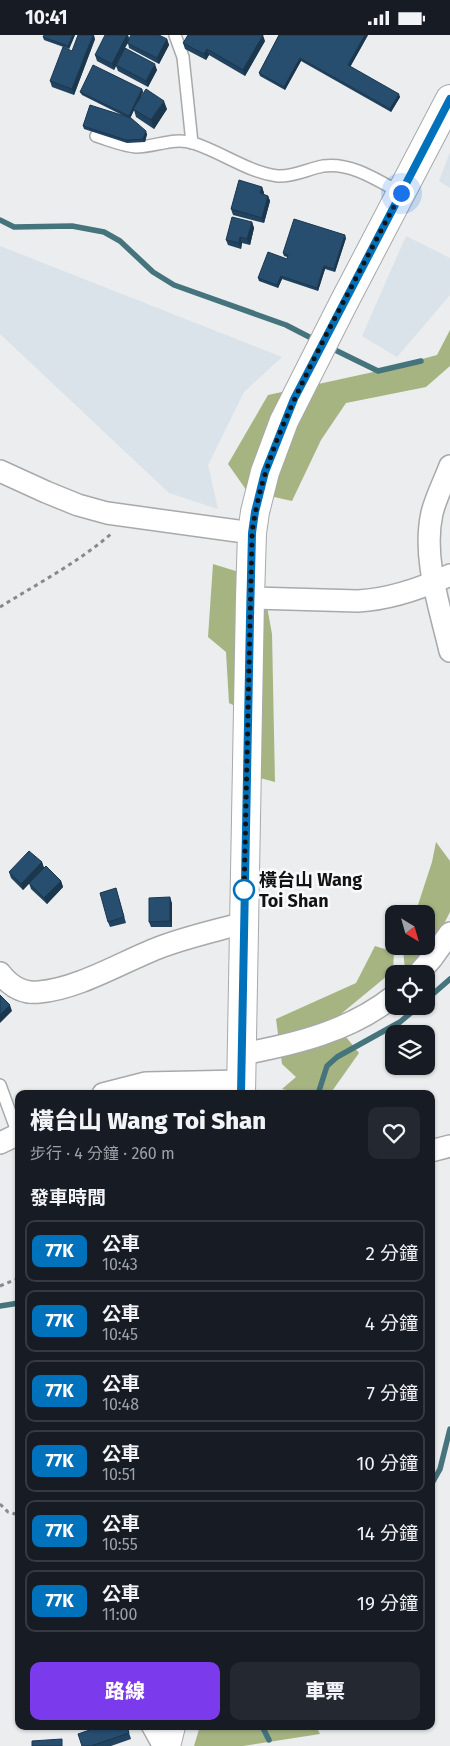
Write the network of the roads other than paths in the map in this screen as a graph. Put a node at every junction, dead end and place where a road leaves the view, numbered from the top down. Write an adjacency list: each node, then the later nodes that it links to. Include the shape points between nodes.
1 (175, 35): 4 (lane, via 183,57)
2 (449, 103): 5 (main road)
3 (96, 136): 4 (lane, via 136,147 171,141)
4 (192, 143): 5 (lane, via 263,173 282,176 336,166 355,170)
5 (401, 193): 8 (main road, via 294,399 265,472)
6 (450, 466): 9 (street, via 430,527 430,561)
7 (0, 471): 8 (street, via 78,505 130,517)
8 (252, 533): 10 (main road)
9 (442, 579): 10 (street, via 391,597 372,600); 11 (street)
10 (250, 598): 12 (main road)
11 (450, 651)
12 (243, 923): 15 (street, via 158,948 60,988 25,991 12,986); 17 (main road)
13 (450, 933): 14 (street)
14 (426, 965)
15 (0, 973)
16 (385, 1002): 17 (street, via 368,1014 311,1039)
17 (242, 1054): 19 (main road)
18 (0, 1085): 21 (lane)
19 (241, 1087): 20 (street, via 146,1083)
20 (119, 1090)
21 (15, 1126)
22 (15, 1136): 23 (street)
23 (0, 1143)
24 (450, 1146): 25 (street)
25 (435, 1150)
26 (150, 1730): 28 (lane)
27 (170, 1730): 29 (main road)
28 (158, 1746)
29 (166, 1746)

